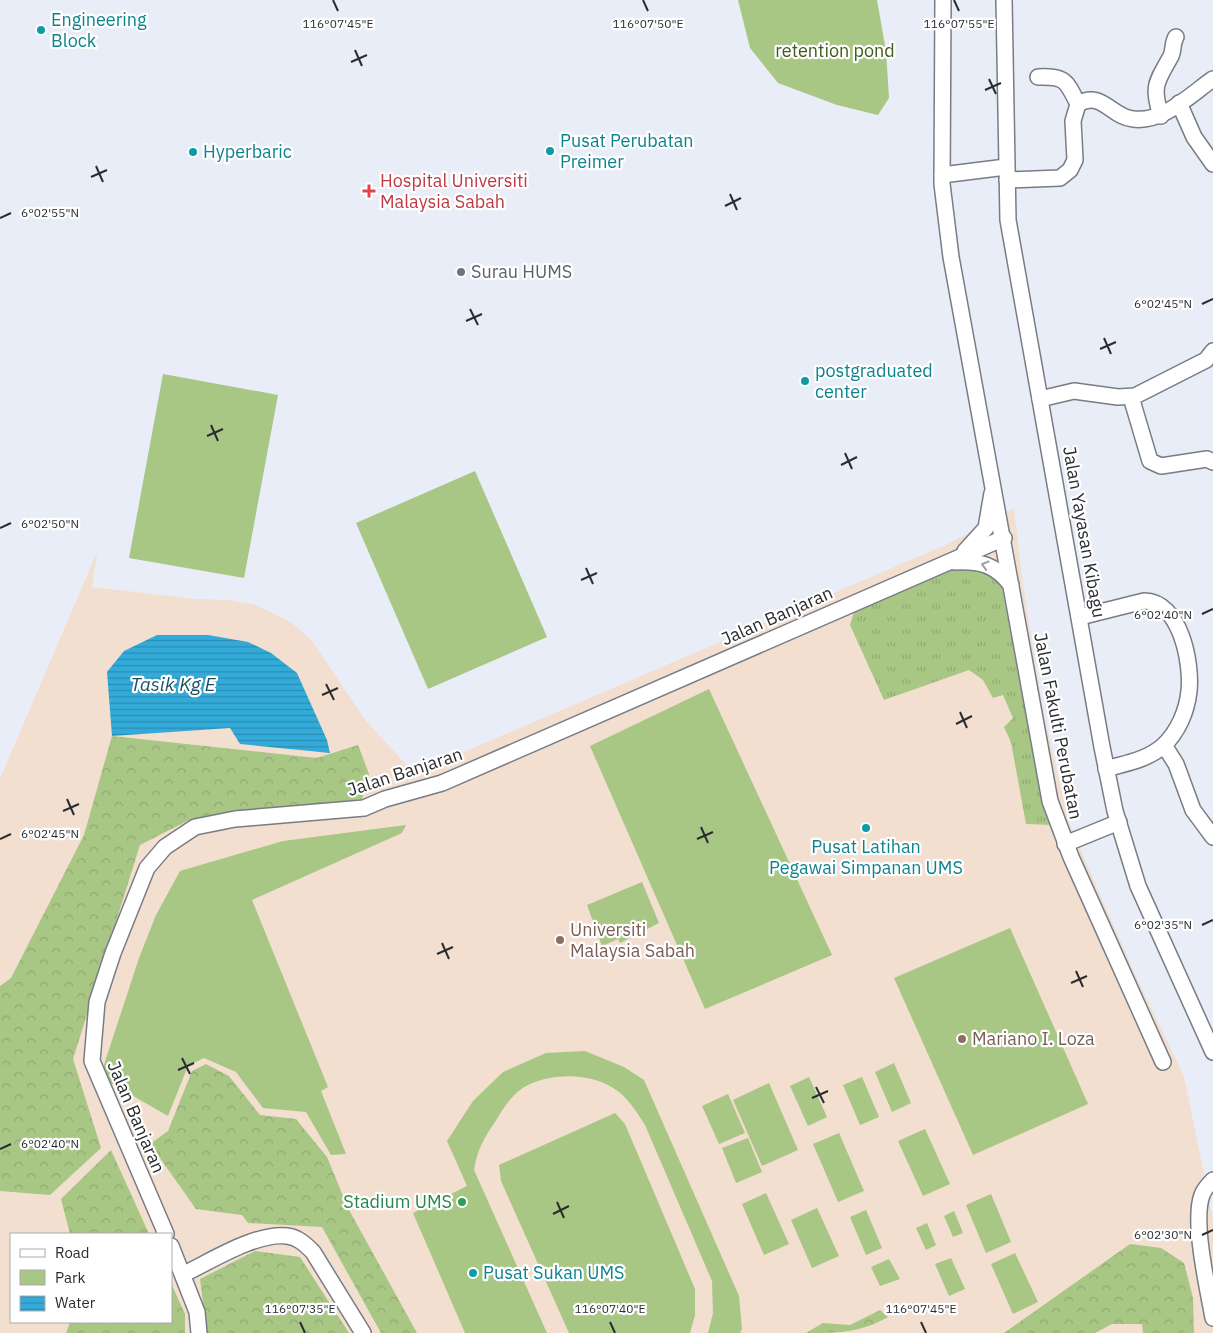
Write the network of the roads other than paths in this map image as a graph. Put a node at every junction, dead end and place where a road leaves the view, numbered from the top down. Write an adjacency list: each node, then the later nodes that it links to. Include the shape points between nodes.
1 (943, 0): 11 (street, Jalan Fakulti Perubatan)
2 (1004, 0): 10 (street, Jalan Yayasan Kibagu)
3 (1176, 36): 8 (street, via 1172,54 1161,70 1156,86 1155,97)
4 (1038, 78): 7 (street, via 1058,76)
5 (1213, 79): 6 (street)
6 (1179, 103): 8 (street); 9 (street, via 1194,137)
7 (1078, 104): 8 (street, via 1087,98 1097,100 1132,120); 10 (street, via 1073,121 1075,160 1070,170 1060,178)
8 (1161, 116)
9 (1213, 164)
10 (1006, 174): 11 (street); 14 (street, Jalan Yayasan Kibagu, via 1008,220)
11 (942, 175): 16 (street, Jalan Fakulti Perubatan, via 952,257)
12 (1213, 351): 13 (street, via 1206,360 1190,369)
13 (1130, 397): 14 (street, via 1074,391); 15 (street, via 1150,461 1161,466 1207,459)
14 (1040, 399): 20 (street, Jalan Yayasan Kibagu)
15 (1213, 462)
16 (994, 484): 17 (street, Jalan Fakulti Perubatan); 18 (street, via 986,528)
17 (1004, 538): 18 (street, Jalan Banjaran); 19 (street, Jalan Fakulti Perubatan)
18 (950, 562): 19 (street, one-way to 18, via 1000,571 984,564); 29 (street, Jalan Banjaran, via 442,783 385,798 364,808 235,819 194,827 165,847 147,868 113,953 97,1002 92,1061)
19 (1012, 586): 25 (street, Jalan Fakulti Perubatan, via 1050,801)
20 (1080, 617): 21 (street, via 1154,601 1163,606 1174,622 1184,638 1189,689 1186,709 1178,727); 22 (street, Jalan Yayasan Kibagu)
21 (1164, 745): 22 (street, via 1149,756); 24 (street, via 1176,764 1194,810)
22 (1106, 769): 23 (street, Jalan Yayasan Kibagu)
23 (1118, 822): 25 (street); 26 (street, Jalan Yayasan Kibagu, via 1146,905)
24 (1213, 837)
25 (1065, 844): 27 (street, Jalan Fakulti Perubatan)
26 (1213, 1052)
27 (1163, 1062)
28 (1213, 1180): 32 (street, via 1202,1196 1199,1208 1201,1244)
29 (166, 1233)
30 (172, 1248): 31 (street)
31 (184, 1274): 33 (street); 34 (street, via 265,1236 288,1236 313,1252)
32 (1213, 1318)
33 (199, 1333)
34 (363, 1333)

